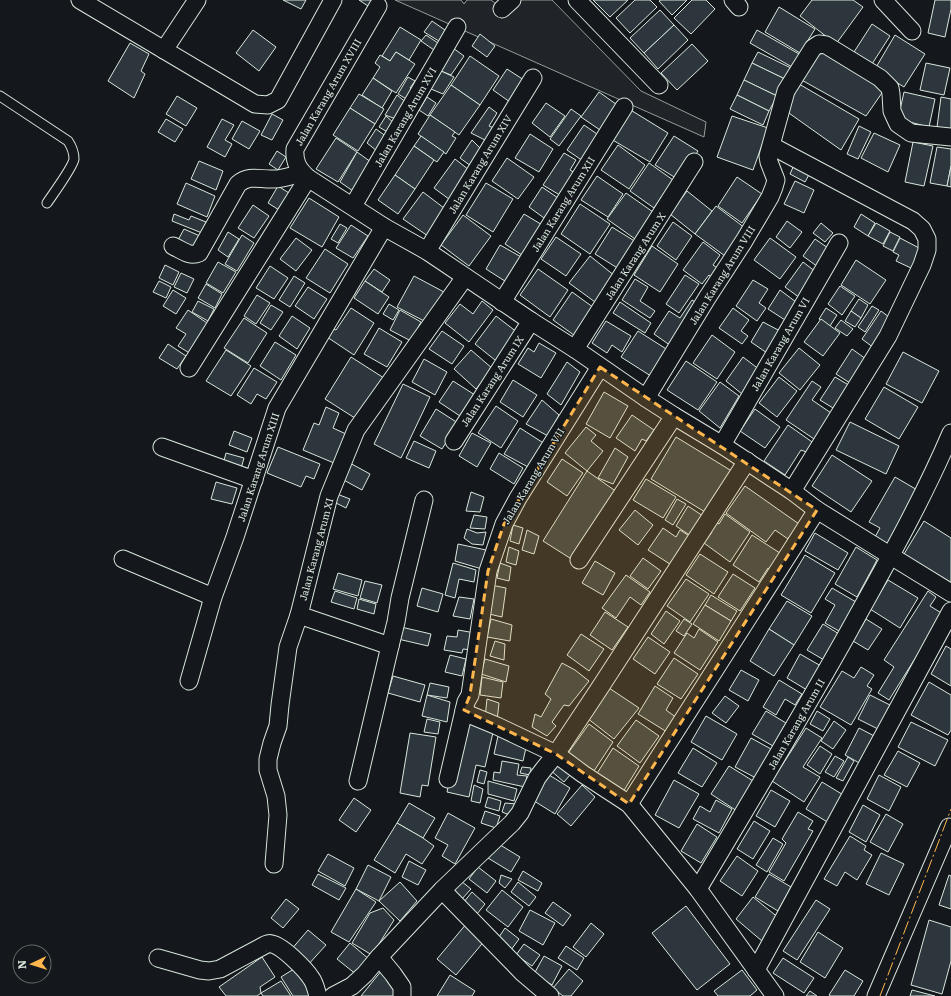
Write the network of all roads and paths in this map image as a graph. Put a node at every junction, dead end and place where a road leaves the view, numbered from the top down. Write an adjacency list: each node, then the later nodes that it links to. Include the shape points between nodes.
1 (80, 0): 9 (street)
2 (197, 0): 9 (street)
3 (333, 0): 9 (street, via 278,100 268,105 255,104)
4 (577, 0): 11 (street)
5 (883, 0): 8 (street)
6 (378, 6): 17 (street, Jalan Karang Arum XVIII, via 296,149 297,164)
7 (457, 27): 19 (street, Jalan Karang Arum XVI)
8 (912, 30)
9 (164, 50)
10 (533, 78): 23 (street, Jalan Karang Arum XIV)
11 (659, 85)
12 (0, 96): 18 (lane, via 68,141 73,150 74,161)
13 (624, 107): 25 (street, Jalan Karang Arum XII)
14 (951, 137): 15 (street, Jalan Karang Arum VIII, via 911,133 898,124 892,112 890,88 880,78 826,45 819,44 813,48 786,91)
15 (772, 146): 30 (street, Jalan Karang Arum VIII, via 768,156 776,180 770,197); 38 (street, via 914,221 927,239 927,250 922,265 888,336)
16 (694, 162): 27 (street, Jalan Karang Arum X)
17 (305, 175): 19 (street); 22 (street, via 243,180 238,184 198,253 189,255); 29 (street)
18 (47, 203)
19 (353, 206): 20 (street)
20 (384, 227): 23 (street); 37 (street, Jalan Karang Arum XIII, via 277,408)
21 (839, 243): 34 (street, Jalan Karang Arum VI)
22 (173, 246)
23 (427, 251): 24 (street)
24 (465, 277): 25 (street); 47 (street, Jalan Karang Arum XI, via 356,430 329,496)
25 (502, 302): 26 (street)
26 (531, 321): 27 (street); 33 (street, Jalan Karang Arum IX)
27 (575, 349): 28 (street)
28 (600, 366): 30 (street); 50 (street, Jalan Karang Arum VII, via 504,524 488,571 470,695)
29 (189, 368)
30 (646, 398): 31 (street)
31 (674, 416): 34 (street); 43 (street)
32 (951, 433): 41 (street, Jalan Karang Arum II)
33 (454, 442)
34 (722, 444): 36 (street)
35 (162, 448): 37 (street)
36 (747, 461): 38 (street); 51 (street)
37 (254, 480): 45 (street, Jalan Karang Arum XIII)
38 (792, 491): 40 (street)
39 (424, 500): 48 (street)
40 (817, 510): 41 (street); 54 (street)
41 (891, 556): 44 (street); 58 (street, Jalan Karang Arum II, via 801,716)
42 (123, 559): 45 (street)
43 (579, 560)
44 (951, 593)
45 (213, 597): 49 (street, Jalan Karang Arum XIII)
46 (951, 611): 61 (street)
47 (299, 615): 48 (street); 56 (street, Jalan Karang Arum XI, via 288,647 278,726 268,759 278,815)
48 (390, 646): 53 (street)
49 (189, 681)
50 (464, 710): 51 (street); 52 (street, Jalan Karang Arum VII)
51 (556, 754): 54 (street); 57 (street, via 537,778 520,814)
52 (448, 779)
53 (358, 781)
54 (629, 804): 58 (street)
55 (949, 827): 67 (street)
56 (274, 864)
57 (442, 890): 59 (street); 65 (street, via 523,973)
58 (698, 890): 61 (street)
59 (379, 957): 63 (street, via 352,986); 64 (street, via 402,987)
60 (158, 958): 62 (street, via 209,971 220,969 270,943 305,969 313,980)
61 (756, 970): 66 (street)
62 (318, 996)
63 (333, 996)
64 (402, 996)
65 (550, 996)
66 (775, 996)
67 (876, 996)

